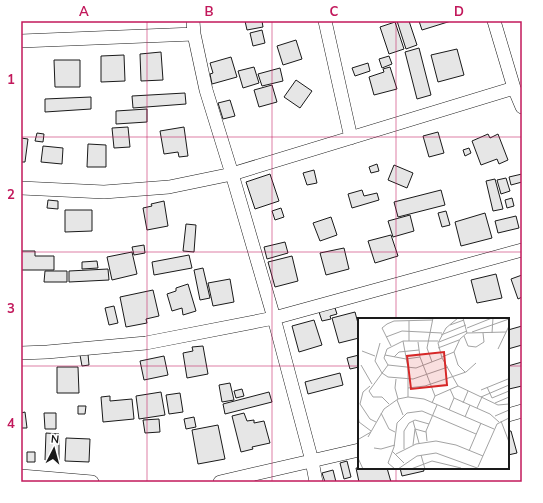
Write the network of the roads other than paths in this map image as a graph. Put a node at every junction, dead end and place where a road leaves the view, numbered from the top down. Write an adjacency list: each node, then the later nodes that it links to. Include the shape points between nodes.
1 (325, 21): 8 (street)
2 (494, 21): 5 (street)
3 (194, 27): 4 (street); 9 (street, via 206,90)
4 (21, 41)
5 (516, 73): 6 (street)
6 (514, 88): 7 (street); 8 (street)
7 (522, 107)
8 (351, 138): 9 (street)
9 (232, 174): 10 (street, via 169,187 104,192); 12 (street)
10 (21, 188)
11 (522, 250): 12 (street)
12 (274, 318): 13 (street, via 146,343); 17 (street)
13 (21, 353)
14 (522, 411): 15 (street)
15 (509, 415)
16 (358, 450): 17 (street)
17 (312, 461): 20 (street); 21 (street)
18 (21, 476): 19 (street)
19 (92, 482)
20 (220, 482)
21 (316, 482)

